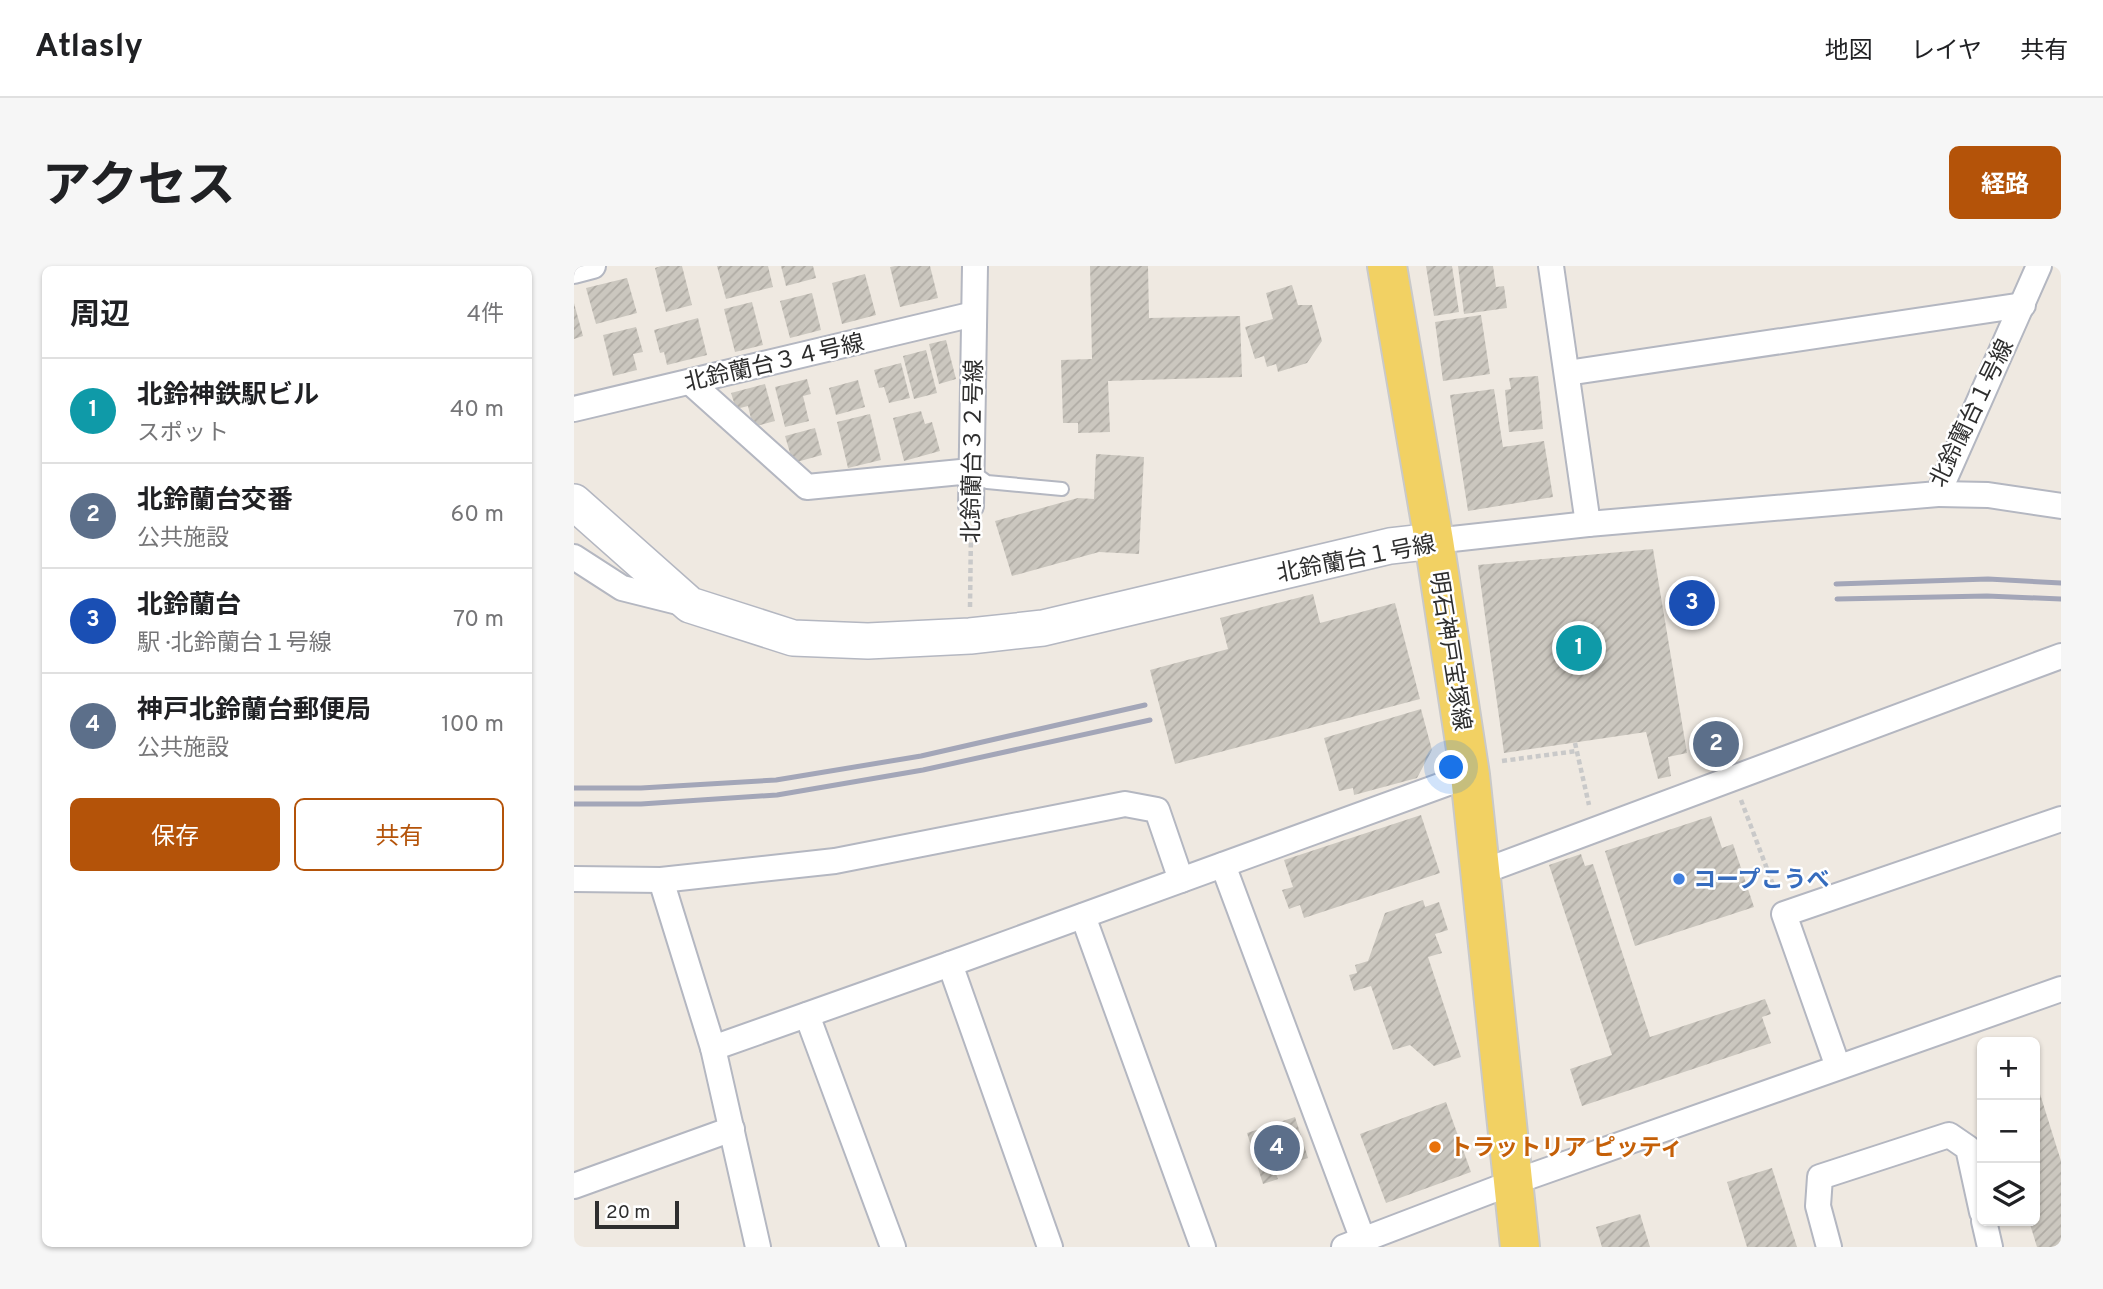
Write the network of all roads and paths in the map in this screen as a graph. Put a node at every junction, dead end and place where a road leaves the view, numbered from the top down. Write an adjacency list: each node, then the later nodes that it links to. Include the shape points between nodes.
1 (593, 266): 6 (street)
2 (975, 266): 8 (street, 北鈴蘭台３２号線)
3 (1387, 266): 19 (main road, 明石神戸宝塚線)
4 (1551, 266): 9 (street)
5 (2039, 266): 7 (street, 北鈴蘭台１号線)
6 (574, 271)
7 (2022, 305): 9 (street); 14 (street, 北鈴蘭台１号線)
8 (974, 314): 10 (street, 北鈴蘭台３４号線); 12 (street, 北鈴蘭台３２号線)
9 (1567, 373): 18 (street)
10 (690, 382): 11 (street, 北鈴蘭台３４号線); 12 (street, via 807,487)
11 (574, 409)
12 (971, 471): 13 (lane, via 987,482); 16 (street, 北鈴蘭台３２号線)
13 (1062, 489)
14 (1938, 494): 17 (street, via 1987,495); 18 (street, 北鈴蘭台１号線)
15 (574, 502): 21 (street, 北鈴蘭台１号線)
16 (971, 506): 22 (path, 北鈴蘭台３２号線)
17 (2061, 506)
18 (1588, 524): 19 (street, 北鈴蘭台１号線)
19 (1434, 541): 22 (street, 北鈴蘭台１号線, via 1390,546 1044,628); 26 (main road, 明石神戸宝塚線)
20 (574, 557): 21 (street, via 622,588)
21 (690, 605): 22 (street, 北鈴蘭台１号線, via 793,638 868,641)
22 (970, 636)
23 (2061, 656): 27 (street)
24 (1575, 743): 25 (path)
25 (1577, 751): 26 (path); 28 (path)
26 (1482, 769): 30 (street); 31 (main road, 明石神戸宝塚線)
27 (1733, 778): 31 (street); 35 (path)
28 (1590, 810)
29 (2061, 819): 35 (street)
30 (1223, 865): 34 (street); 47 (street)
31 (1479, 873): 43 (main road, 明石神戸宝塚線)
32 (574, 879): 33 (street)
33 (662, 880): 34 (street, via 835,861 1125,804 1157,810); 40 (street)
34 (1181, 880): 36 (street)
35 (1784, 914): 41 (street)
36 (1083, 916): 37 (street); 51 (street)
37 (950, 964): 39 (street); 50 (street)
38 (2061, 989): 41 (street)
39 (807, 1015): 40 (street); 49 (street)
40 (713, 1048): 42 (street)
41 (1838, 1068): 43 (street)
42 (732, 1129): 44 (street); 48 (street)
43 (1514, 1182): 47 (street); 52 (main road, 明石神戸宝塚線)
44 (574, 1186)
45 (1977, 1189): 53 (street, via 1968,1148 1949,1135 1820,1177 1818,1206)
46 (1985, 1226): 54 (street)
47 (1354, 1244)
48 (758, 1247)
49 (893, 1247)
50 (1050, 1247)
51 (1203, 1247)
52 (1520, 1247)
53 (1829, 1247)
54 (1990, 1247)

